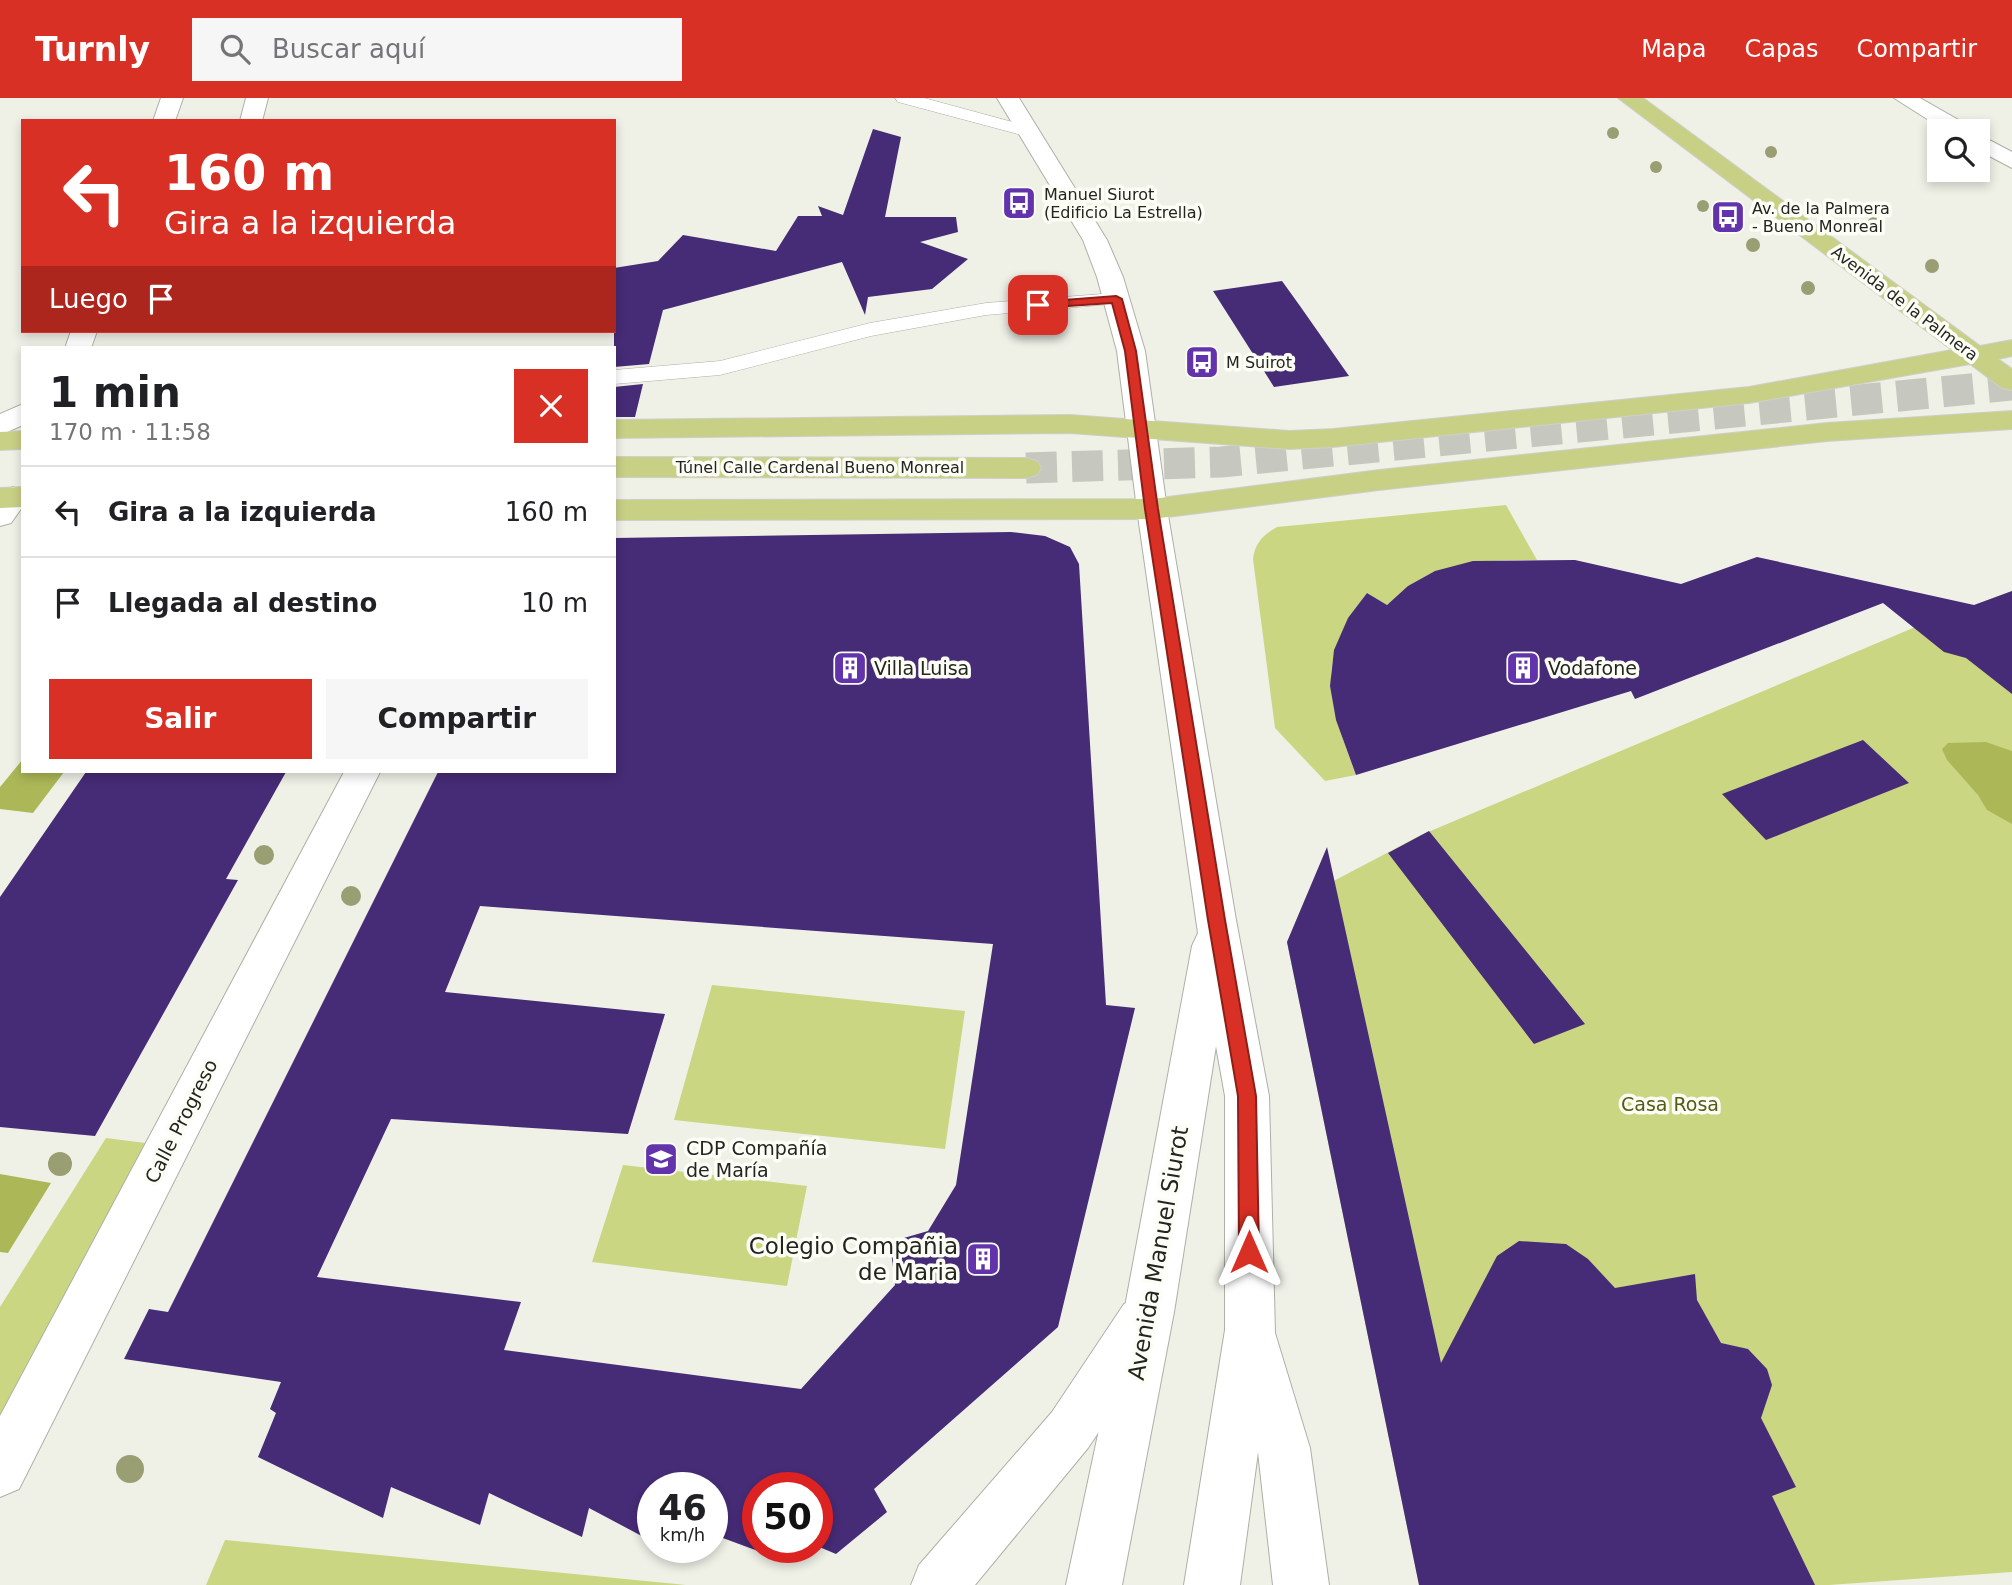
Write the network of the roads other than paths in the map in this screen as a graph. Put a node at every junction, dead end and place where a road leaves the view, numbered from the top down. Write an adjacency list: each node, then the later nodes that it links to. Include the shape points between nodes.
1 (172, 98): 7 (main road)
2 (257, 98): 8 (main road)
3 (904, 98): 10 (lane)
4 (1008, 98): 10 (main road, Avenida Manuel Siurot)
5 (1629, 98): 15 (main road, Avenida de la Palmera)
6 (1905, 98): 9 (main road)
7 (165, 119)
8 (252, 119)
9 (1941, 119)
10 (1029, 132): 13 (main road, Avenida Manuel Siurot, via 1095,240)
11 (1990, 148): 12 (main road)
12 (2012, 161)
13 (1116, 299): 16 (lane, via 986,309 870,330 720,368); 22 (main road, Avenida Manuel Siurot, via 1130,351)
14 (2012, 348): 15 (main road)
15 (1973, 354): 17 (main road, Avenida de la Palmera); 22 (main road, via 1748,395 1333,438 1289,440)
16 (616, 377)
17 (2012, 382)
18 (21, 414): 20 (main road)
19 (2012, 420): 29 (main road, via 1827,432)
20 (0, 426)
21 (616, 429): 22 (main road, via 1070,425)
22 (1141, 429): 29 (main road, Avenida Manuel Siurot)
23 (21, 440): 24 (main road)
24 (0, 441)
25 (0, 461): 26 (main road)
26 (21, 461)
27 (616, 467): 28 (main road, Túnel Calle Cardenal Bueno Monreal)
28 (1026, 468)
29 (1152, 509): 30 (main road); 32 (main road, Avenida Manuel Siurot)
30 (616, 510)
31 (361, 773): 35 (main road, Calle Progreso)
32 (1216, 920): 33 (main road, Avenida Manuel Siurot); 34 (main road, Avenida Manuel Siurot, via 1247,1096)
33 (1149, 1312): 36 (main road, via 1070,1430); 37 (main road, Avenida Manuel Siurot)
34 (1250, 1330): 38 (main road, Avenida Manuel Siurot); 39 (main road, via 1284,1448)
35 (0, 1470)
36 (939, 1585)
37 (1094, 1585)
38 (1212, 1585)
39 (1301, 1585)

